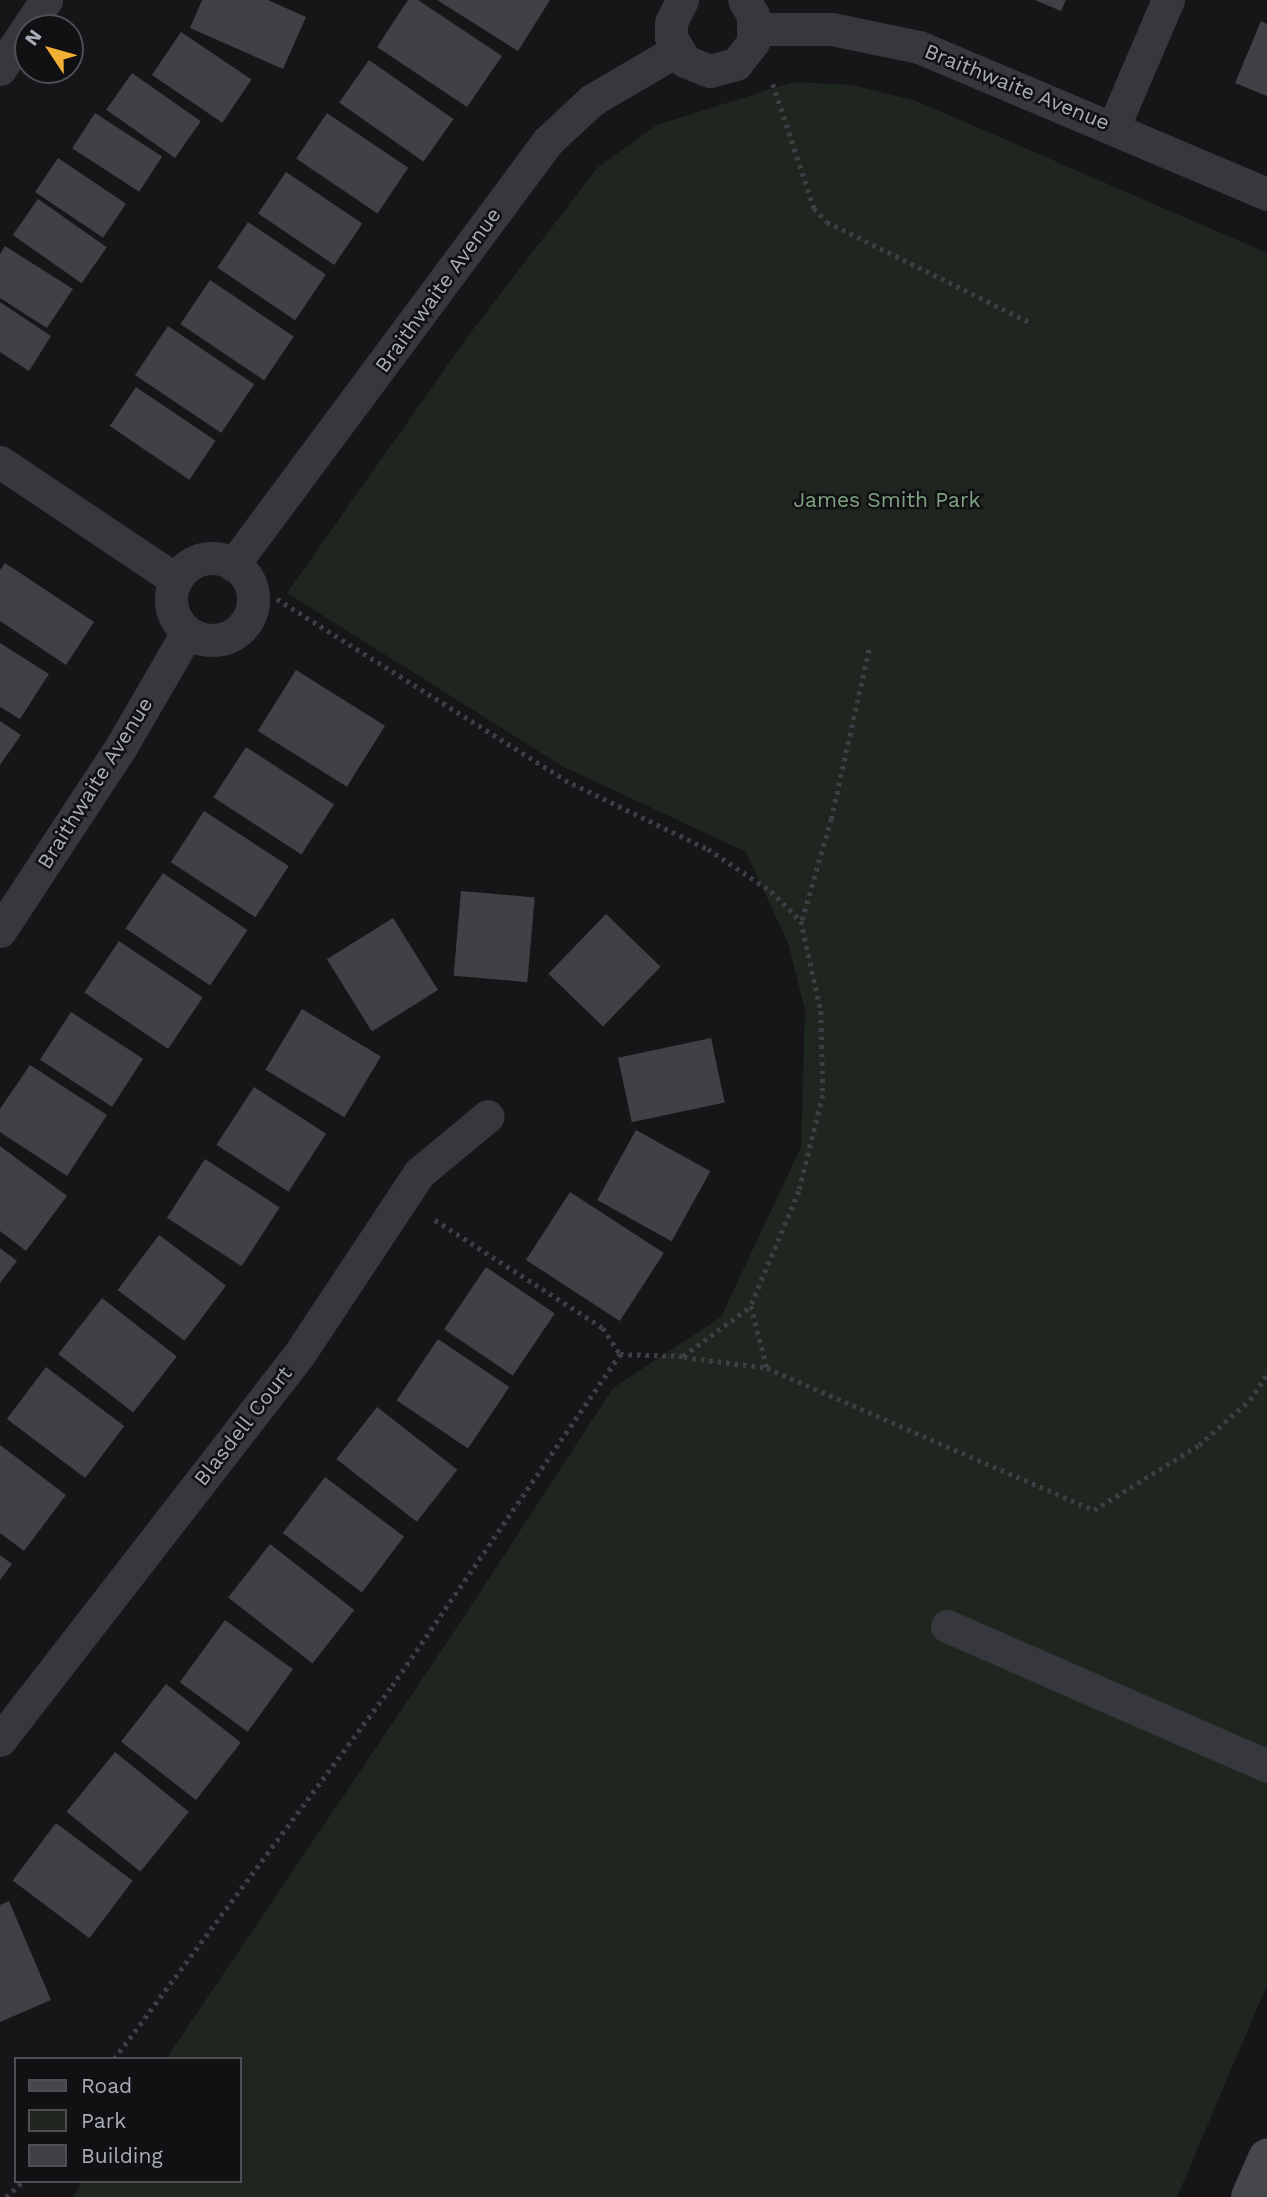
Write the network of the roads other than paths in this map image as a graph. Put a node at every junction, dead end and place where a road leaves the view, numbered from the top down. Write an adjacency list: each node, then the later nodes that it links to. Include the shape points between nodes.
1 (46, 0): 6 (street)
2 (682, 0): 5 (street, via 671,23)
3 (1168, 0): 7 (street)
4 (750, 14): 5 (street, via 746,54 724,70 697,69); 7 (street, Braithwaite Avenue, via 892,38)
5 (676, 51): 10 (street, Braithwaite Avenue, via 592,100 548,141)
6 (0, 69)
7 (1114, 126): 8 (street, Braithwaite Avenue)
8 (1267, 194)
9 (0, 462): 11 (street)
10 (233, 565): 11 (street, via 206,559 194,563); 12 (street, via 250,583 253,601 248,618 238,632 221,640)
11 (176, 580): 12 (street, via 171,603 176,620)
12 (187, 633): 13 (street, Braithwaite Avenue, via 121,745)
13 (0, 931)
14 (488, 1116): 16 (street, Blasdell Court, via 419,1173 298,1356)
15 (947, 1626): 17 (street)
16 (0, 1740)
17 (1267, 1766)
18 (1267, 2158): 19 (main road)
19 (1250, 2197)

